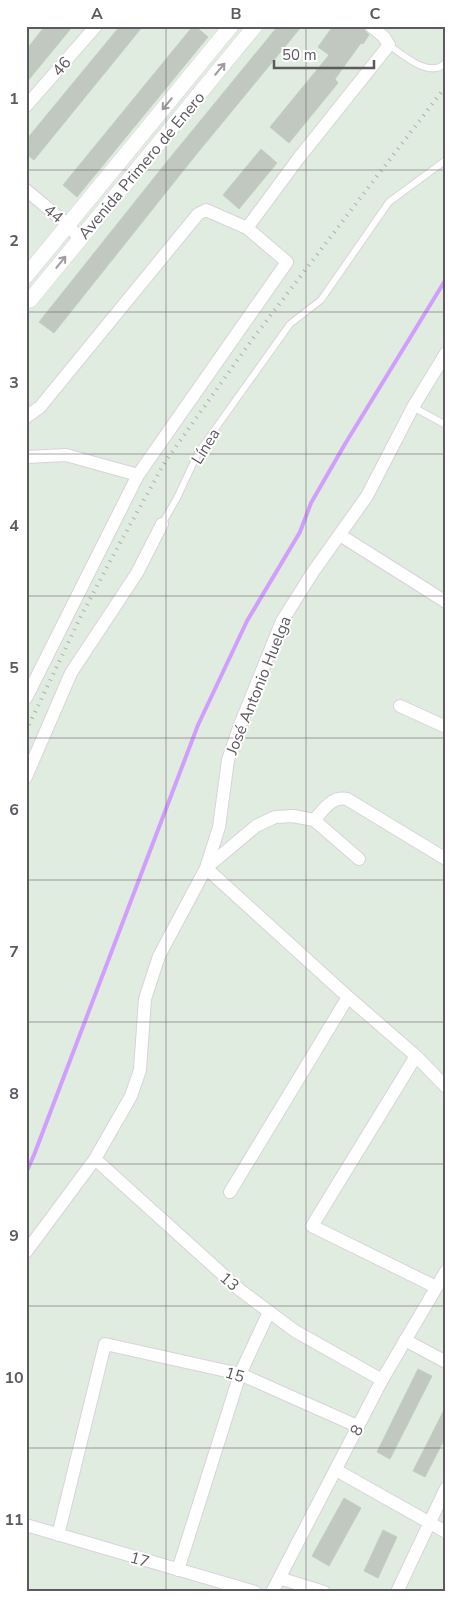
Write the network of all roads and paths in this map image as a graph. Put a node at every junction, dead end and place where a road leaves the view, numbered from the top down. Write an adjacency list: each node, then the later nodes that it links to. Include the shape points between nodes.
1 (96, 26): 7 (street, 46)
2 (233, 26): 4 (street); 10 (street, Avenida Primero de Enero, one-way to 10)
3 (371, 26): 5 (street)
4 (251, 31): 12 (street, Avenida Primero de Enero, one-way to 4)
5 (389, 45): 6 (lane, via 416,64 428,68 442,67); 11 (street)
6 (446, 62)
7 (26, 106)
8 (446, 160): 21 (lane, Línea, via 389,202 321,300 290,324 198,452)
9 (26, 190): 10 (street, 44)
10 (68, 224): 12 (street, 44); 13 (street, Avenida Primero de Enero)
11 (247, 228): 17 (street, via 206,210 198,214 40,406); 20 (street, via 287,262)
12 (80, 238): 14 (street, Avenida Primero de Enero, one-way to 12)
13 (26, 276)
14 (26, 301)
15 (446, 353): 16 (street, José Antonio Huelga)
16 (413, 407): 18 (lane); 22 (street, José Antonio Huelga, via 367,496)
17 (26, 417)
18 (446, 424)
19 (26, 457): 20 (street, via 66,455)
20 (138, 475): 24 (street)
21 (162, 524): 27 (street, Línea, via 137,573 71,673)
22 (340, 535): 23 (street); 31 (street, José Antonio Huelga, via 282,621 240,725 228,760 219,827)
23 (446, 602)
24 (26, 698)
25 (400, 706): 26 (street)
26 (446, 727)
27 (26, 776)
28 (314, 820): 29 (street); 30 (street, via 333,800 347,799); 31 (street, via 293,816 275,818 256,826)
29 (359, 859)
30 (446, 859)
31 (206, 868): 32 (street); 35 (street, José Antonio Huelga, via 159,956 145,999 140,1070 131,1096)
32 (348, 997): 33 (street); 36 (street)
33 (416, 1056): 34 (street); 39 (street, via 312,1226)
34 (446, 1087)
35 (95, 1159): 37 (street, José Antonio Huelga); 40 (street, 13, via 240,1290)
36 (230, 1192)
37 (26, 1252)
38 (446, 1271): 39 (street, 8)
39 (436, 1287): 41 (street, 8)
40 (269, 1312): 43 (street); 44 (street, 13, via 295,1331)
41 (405, 1340): 42 (street); 44 (street, 8)
42 (446, 1362)
43 (240, 1374): 45 (street, 15); 51 (street, 15, via 105,1344); 52 (street)
44 (382, 1380): 45 (street, 8)
45 (357, 1426): 46 (street, 8)
46 (336, 1470): 48 (street); 53 (street, 8)
47 (446, 1488): 48 (street)
48 (428, 1523): 50 (street); 57 (street)
49 (26, 1525): 51 (street, 17)
50 (446, 1532)
51 (58, 1535): 52 (street, 17)
52 (178, 1570): 54 (street, 17)
53 (279, 1578): 55 (street, 8); 56 (street)
54 (255, 1592)
55 (272, 1592)
56 (324, 1592)
57 (397, 1592)

